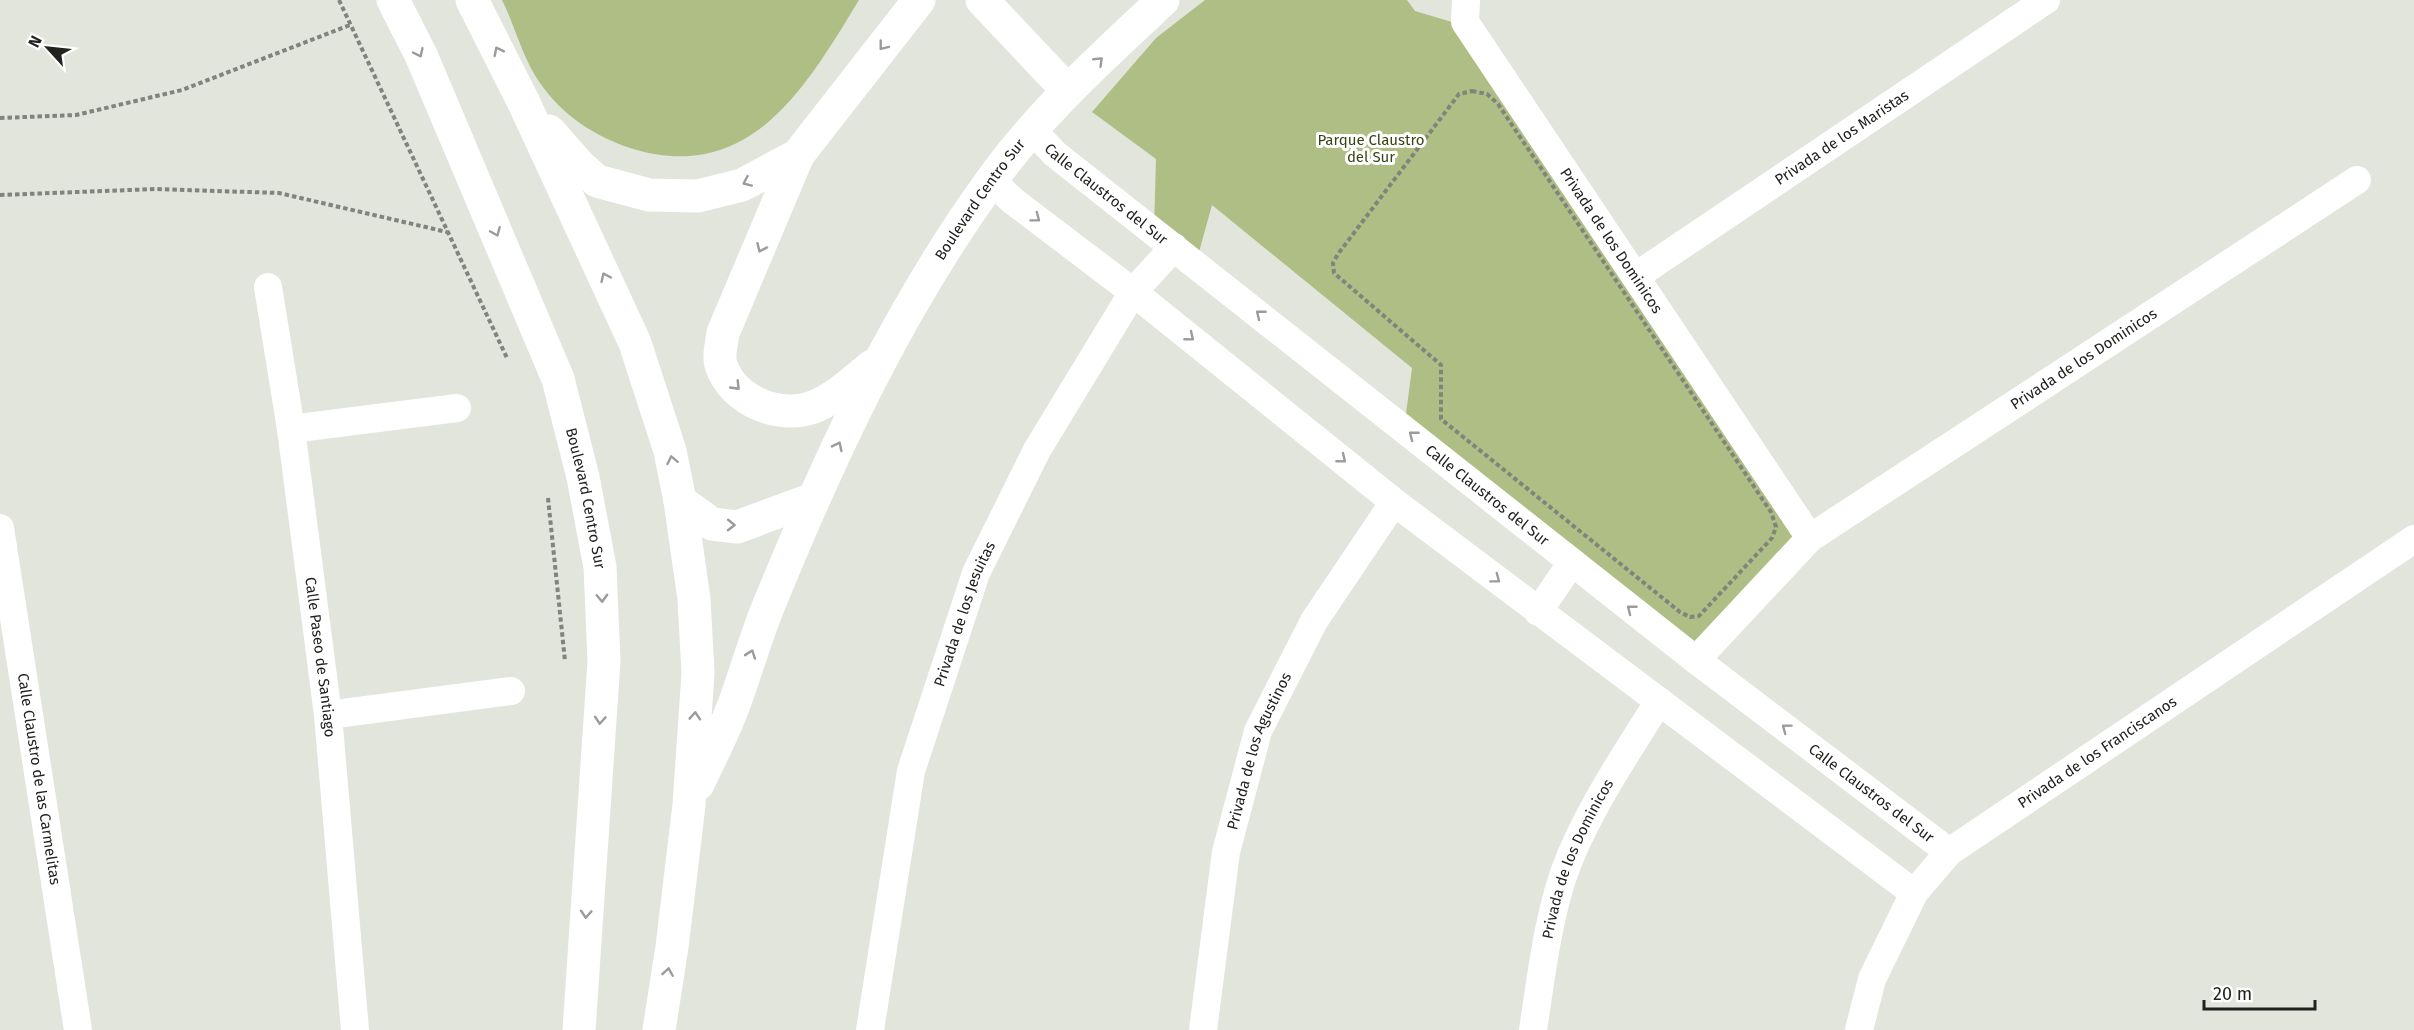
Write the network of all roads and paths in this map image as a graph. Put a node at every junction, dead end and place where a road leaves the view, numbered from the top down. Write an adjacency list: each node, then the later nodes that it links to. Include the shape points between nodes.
1 (339, 0): 9 (path)
2 (393, 0): 45 (street, Boulevard Centro Sur, one-way to 45, via 421,55 558,379 583,477 600,567 604,661)
3 (472, 0): 11 (street, one-way to 3)
4 (919, 0): 14 (street, one-way to 14)
5 (981, 0): 10 (street)
6 (1163, 0): 10 (street, Boulevard Centro Sur, one-way to 6)
7 (1466, 0): 20 (street, Privada de los Dominicos, via 1465,22)
8 (2046, 0): 20 (street, Privada de los Maristas)
9 (350, 25): 12 (path, via 182,90 76,115); 18 (path)
10 (1068, 91): 13 (street, Boulevard Centro Sur)
11 (524, 103): 14 (street, one-way to 11, via 742,185 698,196 649,195 597,181); 30 (street, one-way to 11, via 670,451 635,343)
12 (0, 118)
13 (1032, 130): 15 (street, Boulevard Centro Sur); 19 (street, Calle Claustros del Sur, via 1055,154)
14 (798, 155): 23 (street, one-way to 23, via 723,333 720,363 731,383 750,399 768,408 797,410 814,407 837,395)
15 (991, 180): 22 (street, one-way to 22); 23 (street, Boulevard Centro Sur)
16 (2357, 180): 33 (street, Privada de los Dominicos)
17 (0, 195): 18 (path, via 156,189 279,193)
18 (448, 232): 24 (path)
19 (1174, 246): 22 (street, Privada de los Jesuitas); 35 (street, Calle Claustros del Sur, one-way to 19)
20 (1636, 276): 33 (street, Privada de los Dominicos)
21 (268, 286): 27 (street, Calle Paseo de Santiago)
22 (1133, 292): 31 (street, one-way to 31); 49 (street, Privada de los Jesuitas, via 1037,450 976,573 911,771)
23 (879, 360): 29 (street, Boulevard Centro Sur, one-way to 23)
24 (511, 366)
25 (1442, 398): 25 (path, via 1441,419 1690,617 1699,615 1773,538 1776,527 1771,512 1498,104 1487,94 1472,91 1460,94 1333,263 1334,273 1441,365)
26 (457, 408): 27 (street)
27 (291, 429): 41 (street, Calle Paseo de Santiago)
28 (547, 488): 38 (path)
29 (813, 499): 30 (street, one-way to 29, via 712,524 737,528); 42 (street, Boulevard Centro Sur, one-way to 29, via 735,701)
30 (680, 501): 42 (street, one-way to 30, via 698,673 694,599)
31 (1394, 502): 36 (street, one-way to 36); 50 (street, Privada de los Agustinos, via 1314,621 1258,731 1226,852)
32 (0, 528): 46 (street, Calle Claustro de las Carmelitas)
33 (1810, 538): 37 (street, Privada de los Dominicos)
34 (2414, 538): 43 (street, Privada de los Franciscanos)
35 (1572, 562): 36 (street); 37 (street, Calle Claustros del Sur, one-way to 35)
36 (1538, 612): 40 (street)
37 (1696, 660): 43 (street, Calle Claustros del Sur, one-way to 37)
38 (566, 667)
39 (511, 691): 41 (street)
40 (1659, 701): 44 (street); 51 (street, Privada de los Dominicos, via 1599,798 1564,873 1546,943)
41 (328, 715): 47 (street, Calle Paseo de Santiago)
42 (689, 805): 48 (street, one-way to 42)
43 (1949, 852): 44 (street, Privada de los Franciscanos)
44 (1914, 893): 52 (street, Privada de los Franciscanos, via 1872,979)
45 (574, 1028)
46 (78, 1030)
47 (355, 1030)
48 (659, 1030)
49 (870, 1030)
50 (1203, 1030)
51 (1533, 1030)
52 (1859, 1030)

